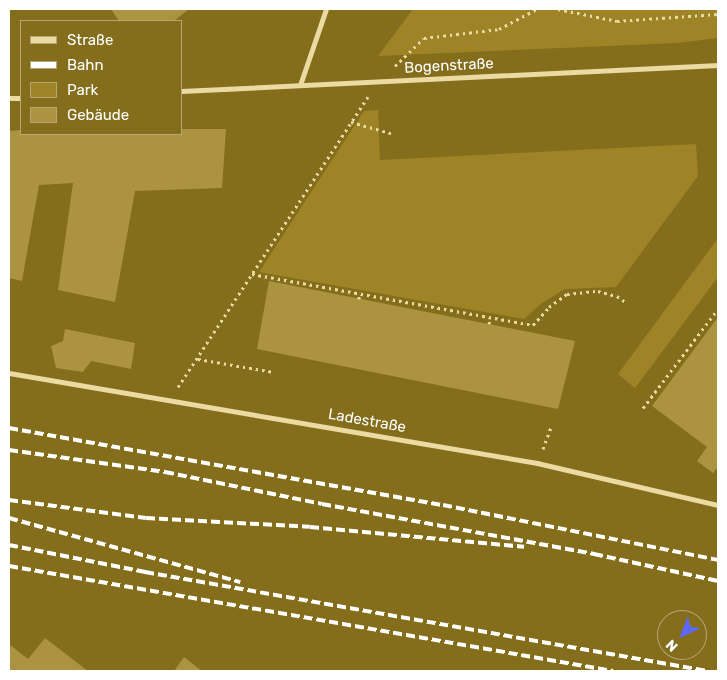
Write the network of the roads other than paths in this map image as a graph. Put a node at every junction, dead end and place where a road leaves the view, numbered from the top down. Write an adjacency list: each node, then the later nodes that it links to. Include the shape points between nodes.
1 (326, 9): 3 (street)
2 (718, 65): 3 (street, Bogenstraße)
3 (300, 85): 4 (street, Bogenstraße)
4 (182, 91)
5 (9, 373): 6 (street, Ladestraße, via 537,463)
6 (718, 505)

